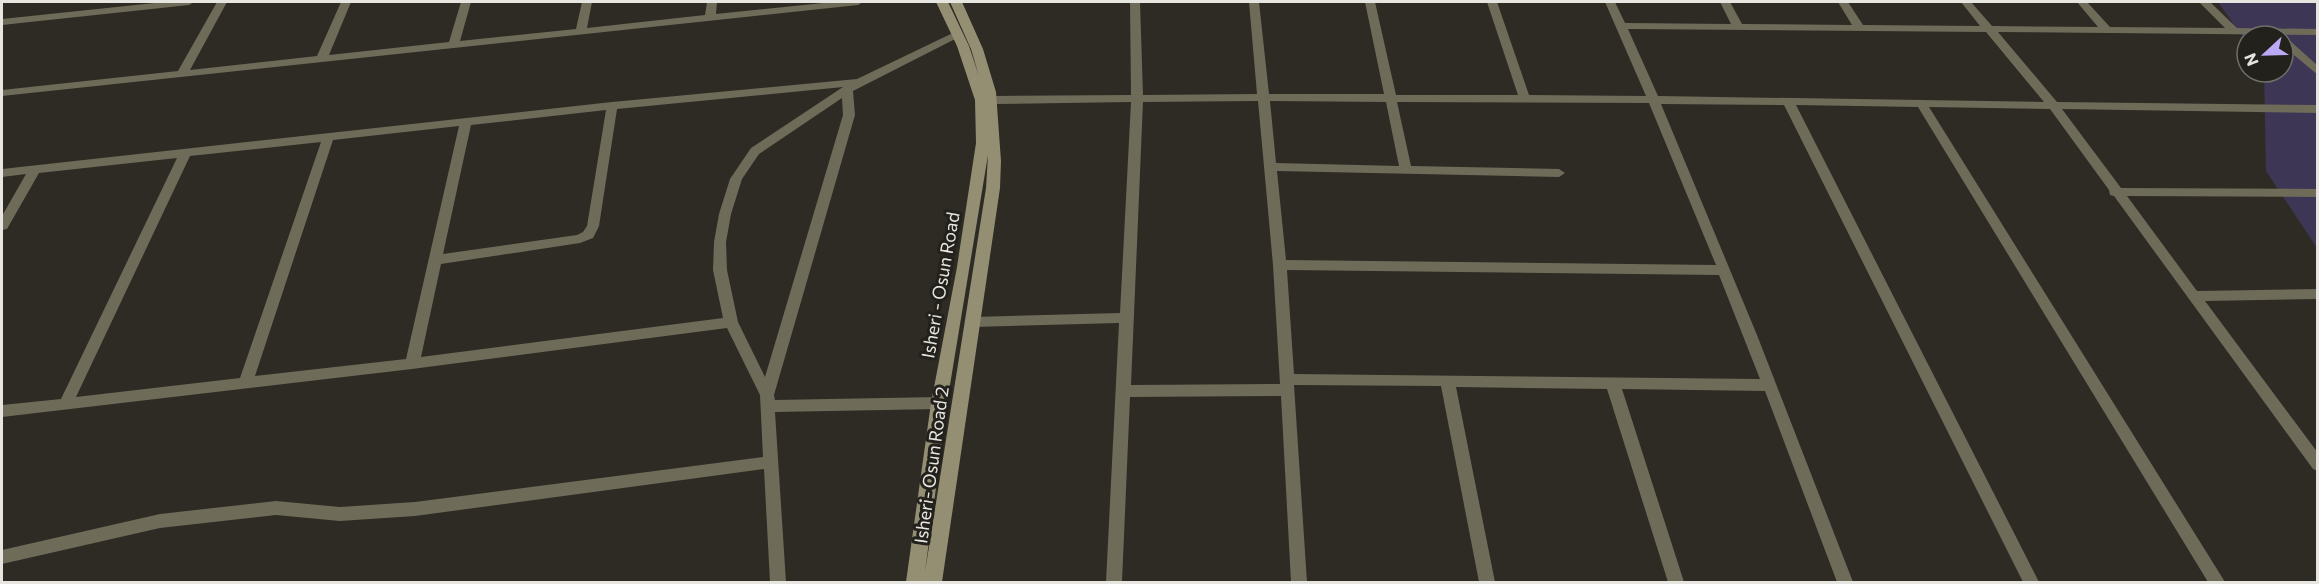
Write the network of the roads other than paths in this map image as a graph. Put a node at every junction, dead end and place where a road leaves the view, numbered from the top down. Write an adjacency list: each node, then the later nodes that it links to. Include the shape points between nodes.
1 (189, 2): 22 (street)
2 (222, 2): 37 (street)
3 (346, 2): 35 (street)
4 (466, 2): 33 (street)
5 (586, 2): 30 (street)
6 (712, 2): 21 (street)
7 (858, 2): 20 (street)
8 (942, 2): 31 (main road, Isheri - Osun Road)
9 (956, 2): 44 (main road, Isheri- Osun Road 2, via 977,45)
10 (1135, 2): 40 (street)
11 (1254, 2): 41 (street)
12 (1370, 2): 42 (street)
13 (1492, 2): 43 (street)
14 (1610, 2): 23 (street)
15 (1725, 2): 24 (street)
16 (1843, 2): 25 (street)
17 (1966, 2): 26 (street)
18 (2082, 2): 27 (street)
19 (2204, 2): 28 (street)
20 (831, 3): 21 (street)
21 (710, 18): 30 (street)
22 (2, 22)
23 (1621, 26): 24 (street); 45 (street)
24 (1737, 26): 25 (street)
25 (1860, 27): 26 (street)
26 (1989, 29): 27 (street); 49 (street)
27 (2107, 30): 28 (street)
28 (2233, 30)
29 (2318, 32): 32 (street)
30 (580, 33): 33 (street)
31 (957, 34): 38 (street); 79 (main road, Isheri - Osun Road, via 981,100 983,143)
32 (2295, 34)
33 (453, 46): 35 (street)
34 (2295, 51): 36 (street)
35 (321, 60): 37 (street)
36 (2318, 72)
37 (181, 75): 39 (street)
38 (853, 86): 48 (street); 68 (street, via 755,151 736,179 720,242 720,270); 77 (street, via 849,115)
39 (2, 93)
40 (1137, 98): 41 (street); 44 (street); 67 (street)
41 (1263, 98): 42 (street); 54 (street)
42 (1392, 99): 43 (street); 55 (street)
43 (1525, 99): 45 (street)
44 (993, 100): 69 (main road, Isheri- Osun Road 2, via 993,188)
45 (1654, 100): 46 (street); 64 (street)
46 (1788, 101): 47 (street); 92 (street)
47 (1921, 103): 49 (street); 93 (street)
48 (612, 106): 51 (street); 62 (street, via 593,226 588,235)
49 (2054, 106): 50 (street); 59 (street)
50 (2318, 109)
51 (466, 123): 52 (street); 62 (street)
52 (328, 138): 53 (street); 72 (street)
53 (185, 154): 56 (street); 78 (street)
54 (1270, 167): 55 (street); 63 (street)
55 (1406, 169): 58 (street)
56 (35, 170): 57 (street); 61 (street)
57 (2, 173)
58 (1559, 173)
59 (2114, 192): 60 (street); 66 (street)
60 (2318, 193)
61 (2, 226)
62 (436, 260): 70 (street)
63 (1280, 265): 64 (street); 74 (street)
64 (1722, 270): 75 (street)
65 (2318, 294): 66 (street)
66 (2195, 296): 82 (street)
67 (1126, 318): 69 (street); 76 (street)
68 (731, 322): 70 (street); 77 (street)
69 (972, 322): 86 (main road, Isheri- Osun Road 2)
70 (412, 364): 72 (street)
71 (1447, 380): 73 (street); 74 (street); 89 (street)
72 (245, 384): 78 (street)
73 (1613, 384): 75 (street); 90 (street)
74 (1286, 385): 76 (street); 88 (street)
75 (1769, 385): 91 (street, via 1815,514)
76 (1123, 391): 87 (street)
77 (768, 400): 79 (street); 81 (street)
78 (66, 403): 80 (street)
79 (939, 403): 85 (main road, Isheri - Osun Road)
80 (2, 411)
81 (771, 462): 83 (street, via 415,509 340,514 276,508 160,521); 84 (street)
82 (2318, 465)
83 (2, 557)
84 (778, 582)
85 (915, 582)
86 (933, 582)
87 (1114, 582)
88 (1299, 582)
89 (1487, 582)
90 (1676, 582)
91 (1845, 582)
92 (2031, 582)
93 (2217, 582)

